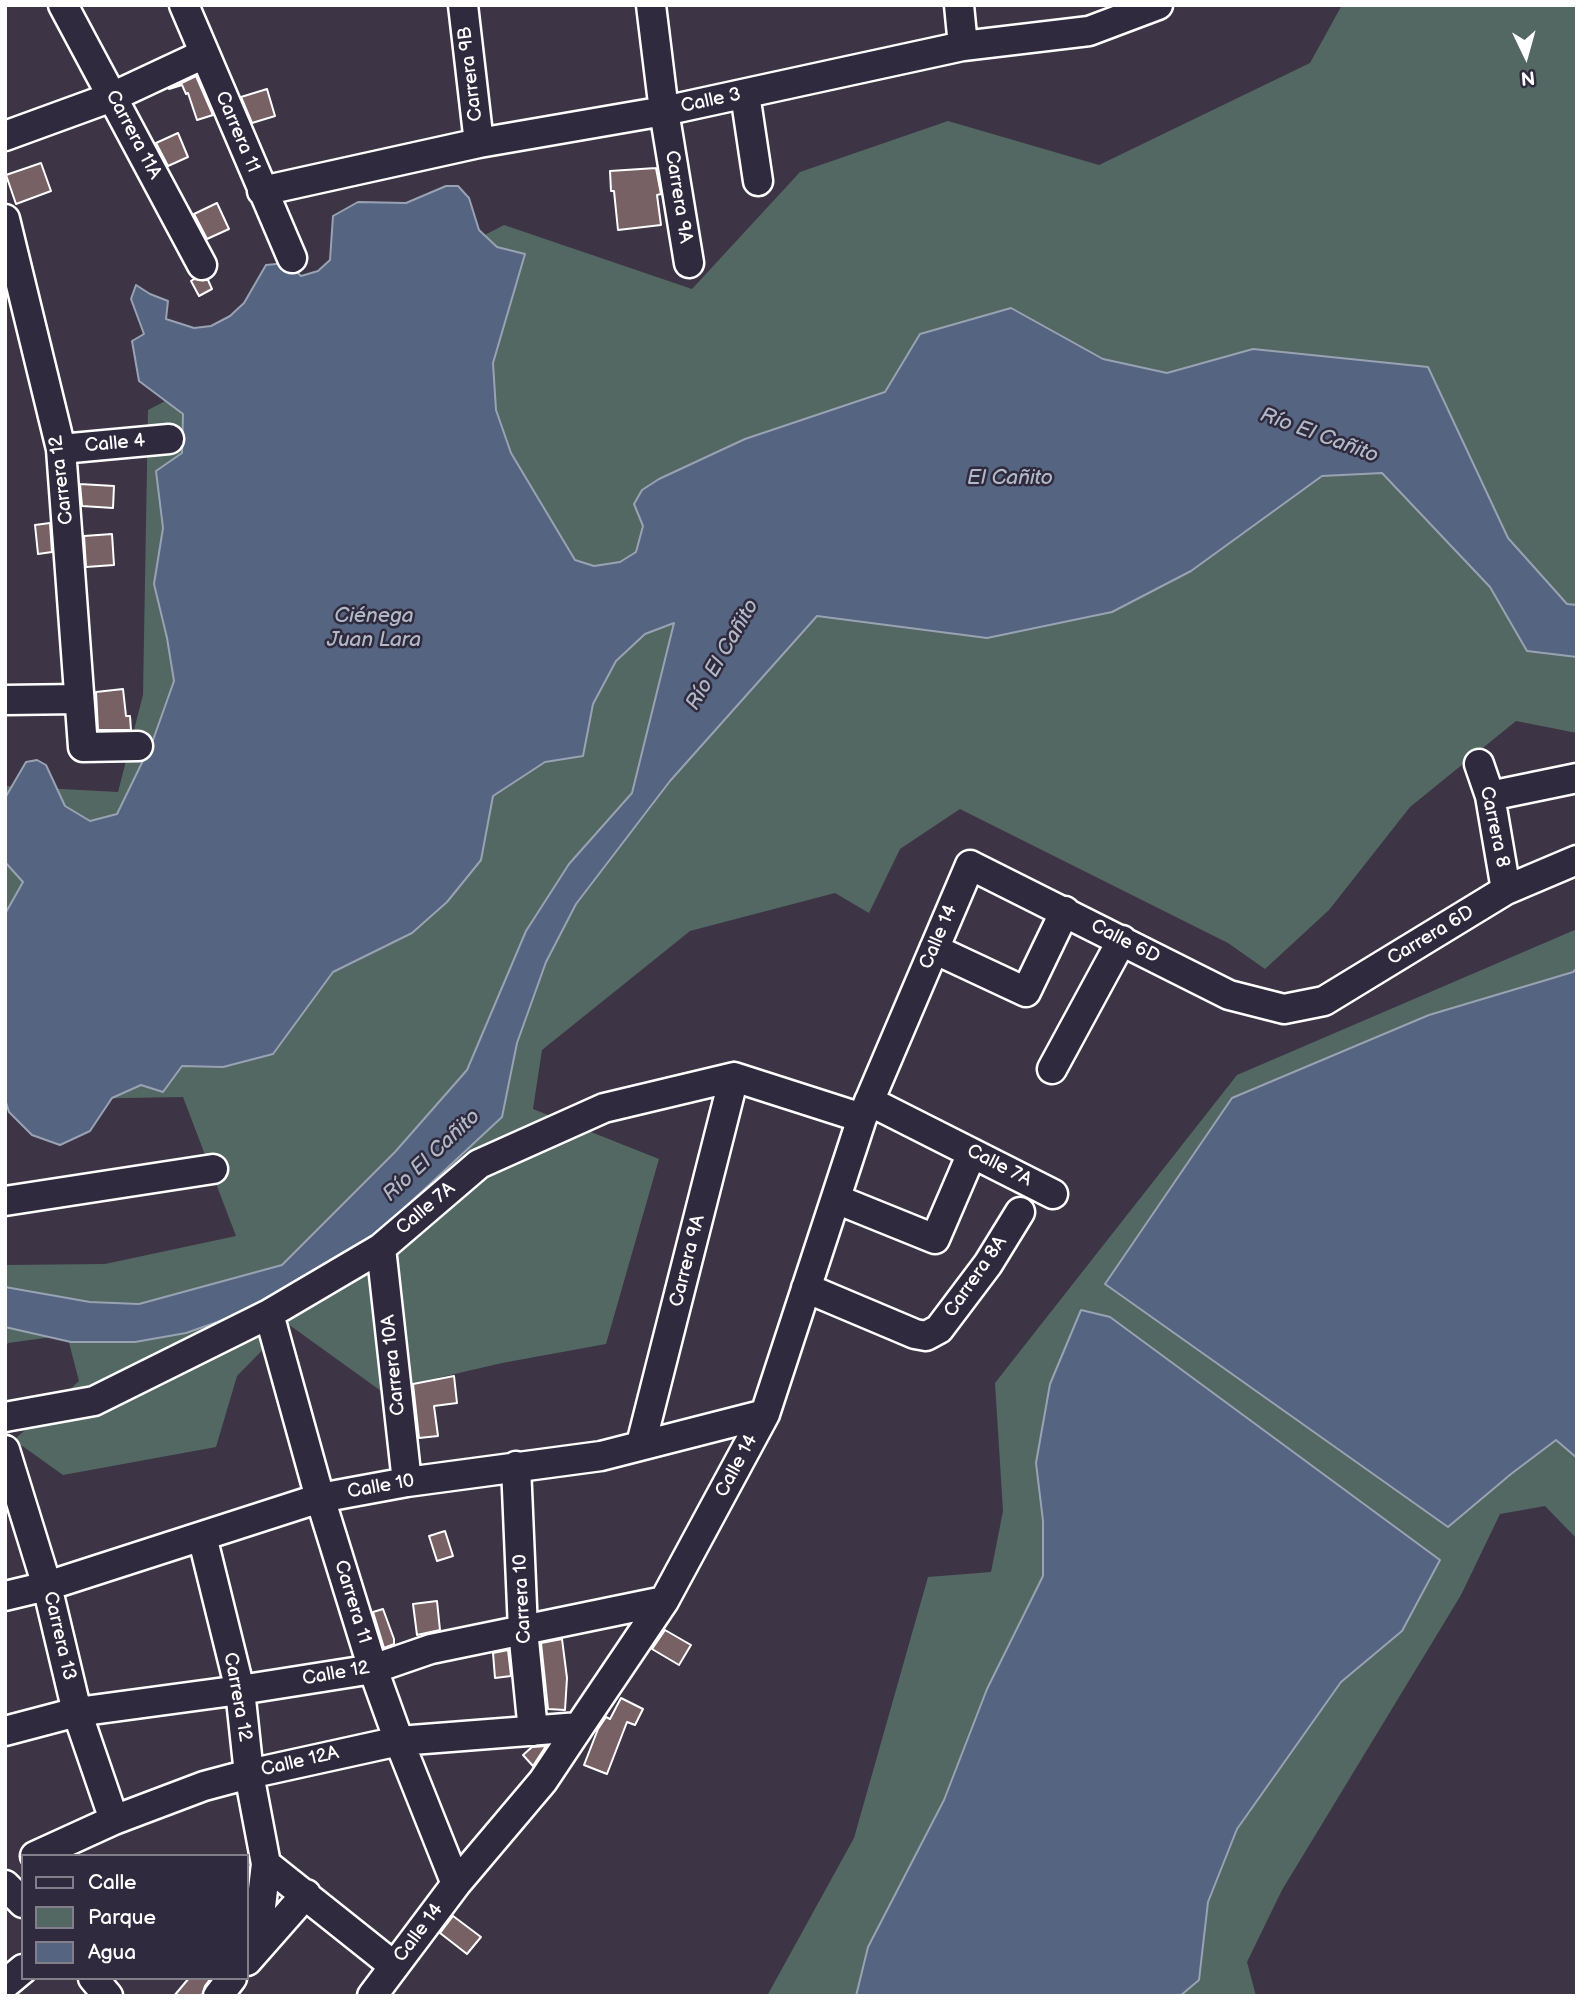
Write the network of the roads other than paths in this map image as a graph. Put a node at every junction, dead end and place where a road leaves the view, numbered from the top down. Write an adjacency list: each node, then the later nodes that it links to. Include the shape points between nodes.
1 (63, 5): 10 (street, Carrera 11A)
2 (184, 5): 8 (street, Carrera 11)
3 (463, 5): 13 (street, Carrera 9B)
4 (652, 5): 11 (street, Carrera 9A)
5 (960, 5): 7 (street)
6 (1158, 5): 7 (street, Calle 3, via 1089,31)
7 (962, 46): 9 (street, Calle 3)
8 (204, 54): 10 (street); 15 (street, Carrera 11)
9 (745, 94): 11 (street, Calle 3); 14 (street)
10 (112, 97): 12 (street); 19 (street, Carrera 11A)
11 (664, 111): 13 (street, Calle 3); 18 (street, Carrera 9A)
12 (5, 136)
13 (479, 143): 15 (street, Calle 3)
14 (758, 180)
15 (262, 191): 17 (street, Carrera 11)
16 (5, 219): 21 (street, Carrera 12)
17 (292, 258)
18 (689, 263)
19 (202, 265)
20 (169, 439): 21 (street, Calle 4)
21 (61, 449): 22 (street, Carrera 12)
22 (79, 699): 23 (street); 24 (street, Carrera 12, via 83,747)
23 (5, 700)
24 (138, 746)
25 (1479, 764): 27 (street, Carrera 8)
26 (1577, 778): 27 (street)
27 (1490, 796): 30 (street, Carrera 8)
28 (1577, 860): 30 (street, Carrera 6D)
29 (970, 865): 31 (street, Calle 6D); 33 (street, Calle 14)
30 (1506, 890): 34 (street, Carrera 6D, via 1324,1001)
31 (1065, 911): 32 (street, Calle 6D); 33 (street, via 1026,992)
32 (1122, 940): 34 (street, Calle 6D, via 1229,995); 35 (street)
33 (934, 949): 37 (street, Calle 14)
34 (1284, 1009)
35 (1052, 1069)
36 (734, 1077): 37 (street, Calle 7A); 44 (street, Calle 7A, via 604,1108 479,1164); 49 (street, Carrera 9A)
37 (866, 1110): 38 (street, Calle 7A); 41 (street, Calle 14)
38 (972, 1153): 40 (street, Calle 7A); 41 (street, via 935,1239)
39 (213, 1169): 42 (street)
40 (1053, 1194)
41 (836, 1199): 45 (street, Calle 14)
42 (5, 1201)
43 (1020, 1212): 45 (street, Carrera 8A, via 939,1329 926,1336)
44 (381, 1248): 46 (street, Calle 7A); 52 (street, Carrera 10A)
45 (806, 1288): 47 (street, Calle 14)
46 (269, 1314): 48 (street, Calle 7A, via 94,1401); 53 (street, Carrera 11)
47 (765, 1414): 49 (street, Calle 10); 57 (street, Calle 14)
48 (5, 1417)
49 (641, 1444): 51 (street, Calle 10, via 601,1456)
50 (5, 1450): 55 (street, Carrera 13)
51 (516, 1466): 52 (street, Calle 10); 58 (street, Carrera 10)
52 (407, 1482): 53 (street, Calle 10)
53 (320, 1498): 54 (street, Calle 10); 59 (street, Carrera 11)
54 (202, 1536): 55 (street, Calle 10); 60 (street, Carrera 12)
55 (47, 1586): 56 (street, Calle 10); 61 (street, Carrera 13)
56 (5, 1596)
57 (664, 1601): 58 (street, Calle 12); 62 (street, Calle 14)
58 (523, 1630): 59 (street, Calle 12, via 432,1649); 64 (street, Carrera 10)
59 (373, 1669): 60 (street, Calle 12); 65 (street, Carrera 11)
60 (240, 1690): 61 (street, Calle 12); 66 (street, Carrera 12)
61 (76, 1712): 63 (street, Calle 12); 67 (street, Carrera 13)
62 (579, 1727): 64 (street, Calle 12A); 72 (street, Calle 14, via 543,1781)
63 (5, 1731)
64 (533, 1731): 65 (street, Calle 12A)
65 (399, 1741): 66 (street, Calle 12A); 72 (street, Carrera 11)
66 (249, 1774): 67 (street, Calle 12A); 70 (street, Carrera 12)
67 (114, 1820): 68 (street, Calle 12A)
68 (39, 1854)
69 (21, 1862): 71 (street)
70 (266, 1864): 74 (street); 76 (street, Carrera 12)
71 (5, 1869)
72 (456, 1884): 77 (street, Calle 14)
73 (5, 1885): 75 (street)
74 (306, 1894): 76 (street); 77 (street)
75 (21, 1901)
76 (252, 1955)
77 (394, 1966): 84 (street, Calle 14)
78 (21, 1971): 81 (street)
79 (95, 1980): 82 (street)
80 (230, 1980): 83 (street)
81 (5, 1984)
82 (108, 1996)
83 (218, 1996)
84 (372, 1996)

